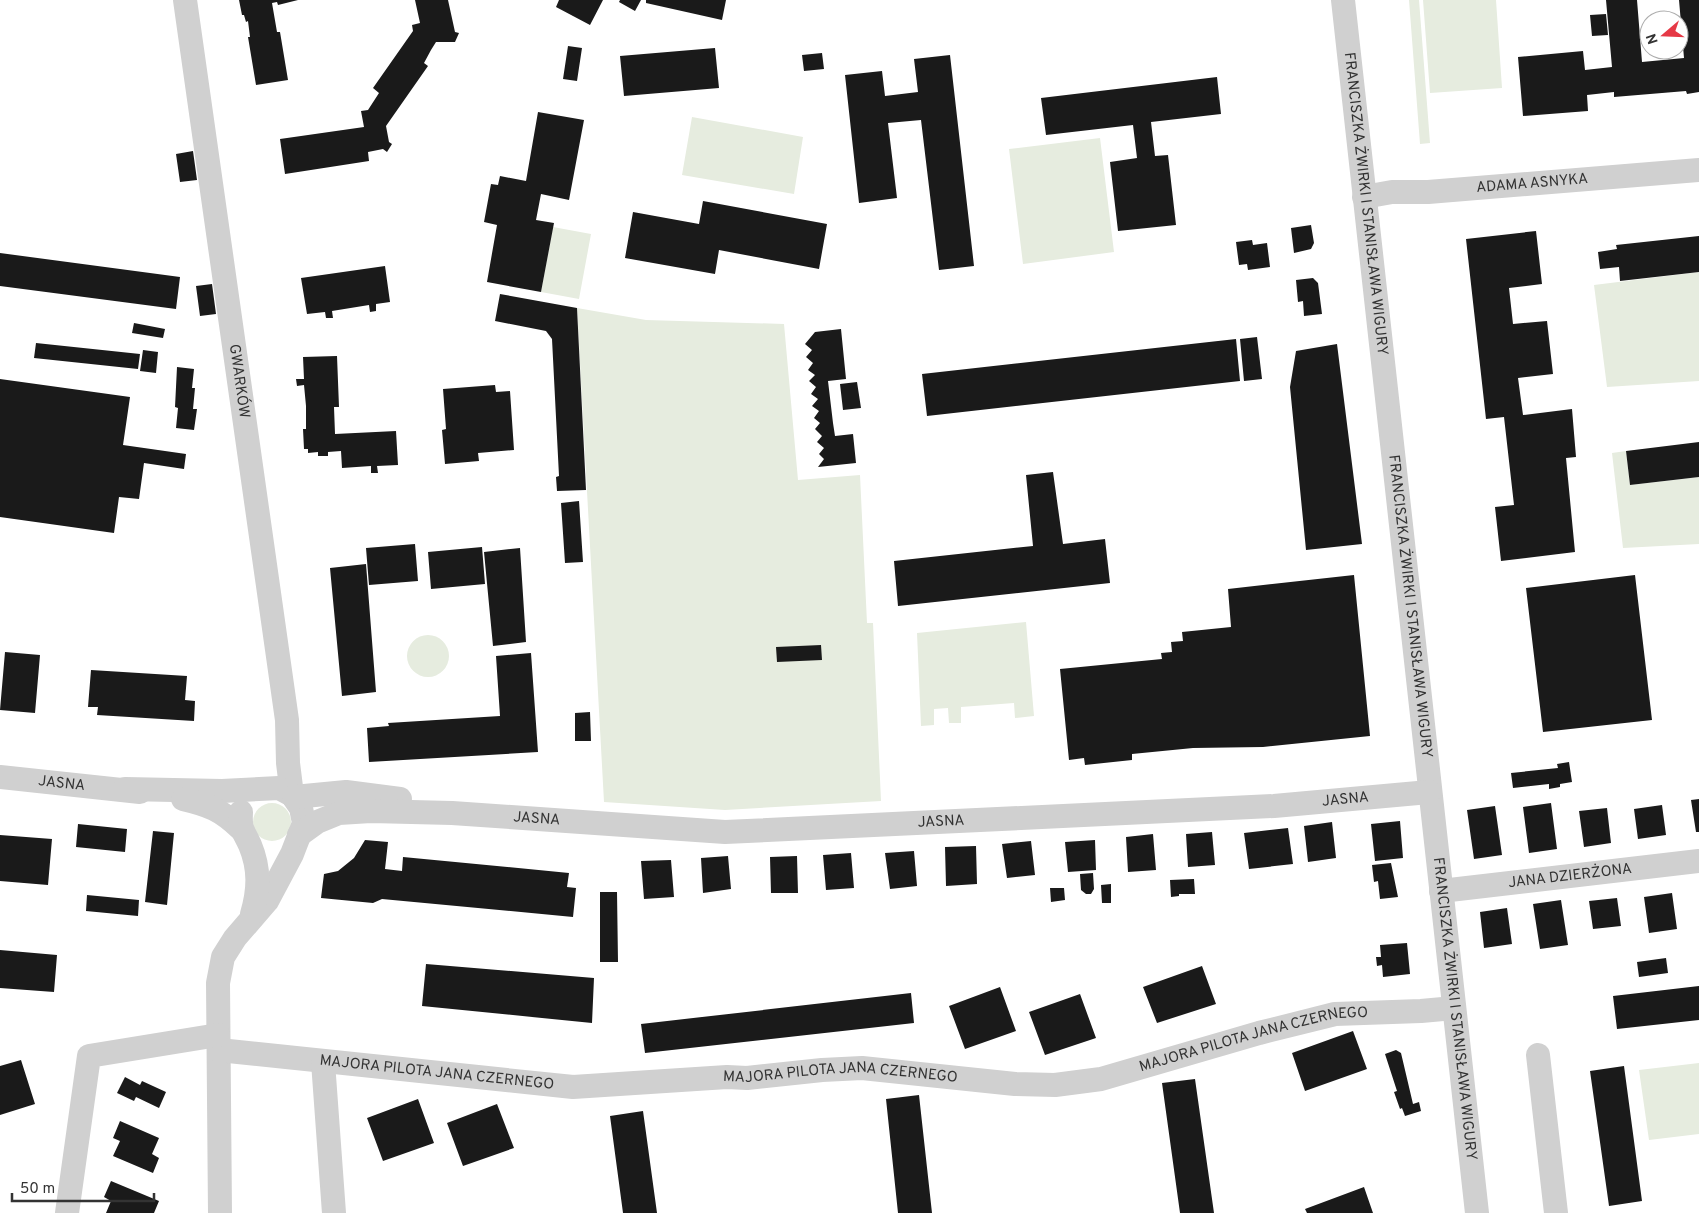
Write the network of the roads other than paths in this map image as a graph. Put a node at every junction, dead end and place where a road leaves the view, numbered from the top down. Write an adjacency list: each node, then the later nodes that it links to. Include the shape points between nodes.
1 (185, 0): 5 (street, GWARKÓW, via 287,720)
2 (1343, 0): 4 (street, FRANCISZKA ŻWIRKI I STANISŁAWA WIGURY)
3 (1699, 170): 4 (street, ADAMA ASNYKA, via 1428,192 1392,192)
4 (1364, 197): 9 (street, FRANCISZKA ŻWIRKI I STANISŁAWA WIGURY)
5 (288, 763): 8 (street); 10 (street, GWARKÓW)
6 (0, 777): 7 (street, JASNA)
7 (126, 789): 8 (street, JASNA); 12 (street, JASNA, via 206,805 224,813)
8 (262, 789): 10 (street, via 279,788); 12 (street, via 248,798 241,810)
9 (1429, 792): 11 (street, JASNA, via 1274,806 725,832); 15 (street, FRANCISZKA ŻWIRKI I STANISŁAWA WIGURY)
10 (293, 796): 11 (street, JASNA, via 346,792 412,802); 13 (street, via 301,808 304,823)
11 (452, 813): 13 (street, JASNA, via 339,813 317,822)
12 (245, 836): 13 (street, via 267,852 284,850); 16 (street, via 258,873 257,898)
13 (299, 837): 16 (street, via 267,902)
14 (1699, 861): 15 (street, JANA DZIERŻONA)
15 (1441, 891): 17 (street, FRANCISZKA ŻWIRKI I STANISŁAWA WIGURY)
16 (251, 918): 18 (street, via 223,957 218,983)
17 (1454, 1008): 20 (street, MAJORA PILOTA JANA CZERNEGO, via 1335,1014 1101,1079 1055,1085 1015,1084 862,1068 573,1087); 24 (street, FRANCISZKA ŻWIRKI I STANISŁAWA WIGURY)
18 (219, 1043): 20 (street, MAJORA PILOTA JANA CZERNEGO); 21 (street, MAJORA PILOTA JANA CZERNEGO, via 89,1056); 22 (street)
19 (1538, 1055): 25 (street)
20 (323, 1062): 23 (street)
21 (67, 1213)
22 (220, 1213)
23 (334, 1213)
24 (1477, 1213)
25 (1556, 1213)

